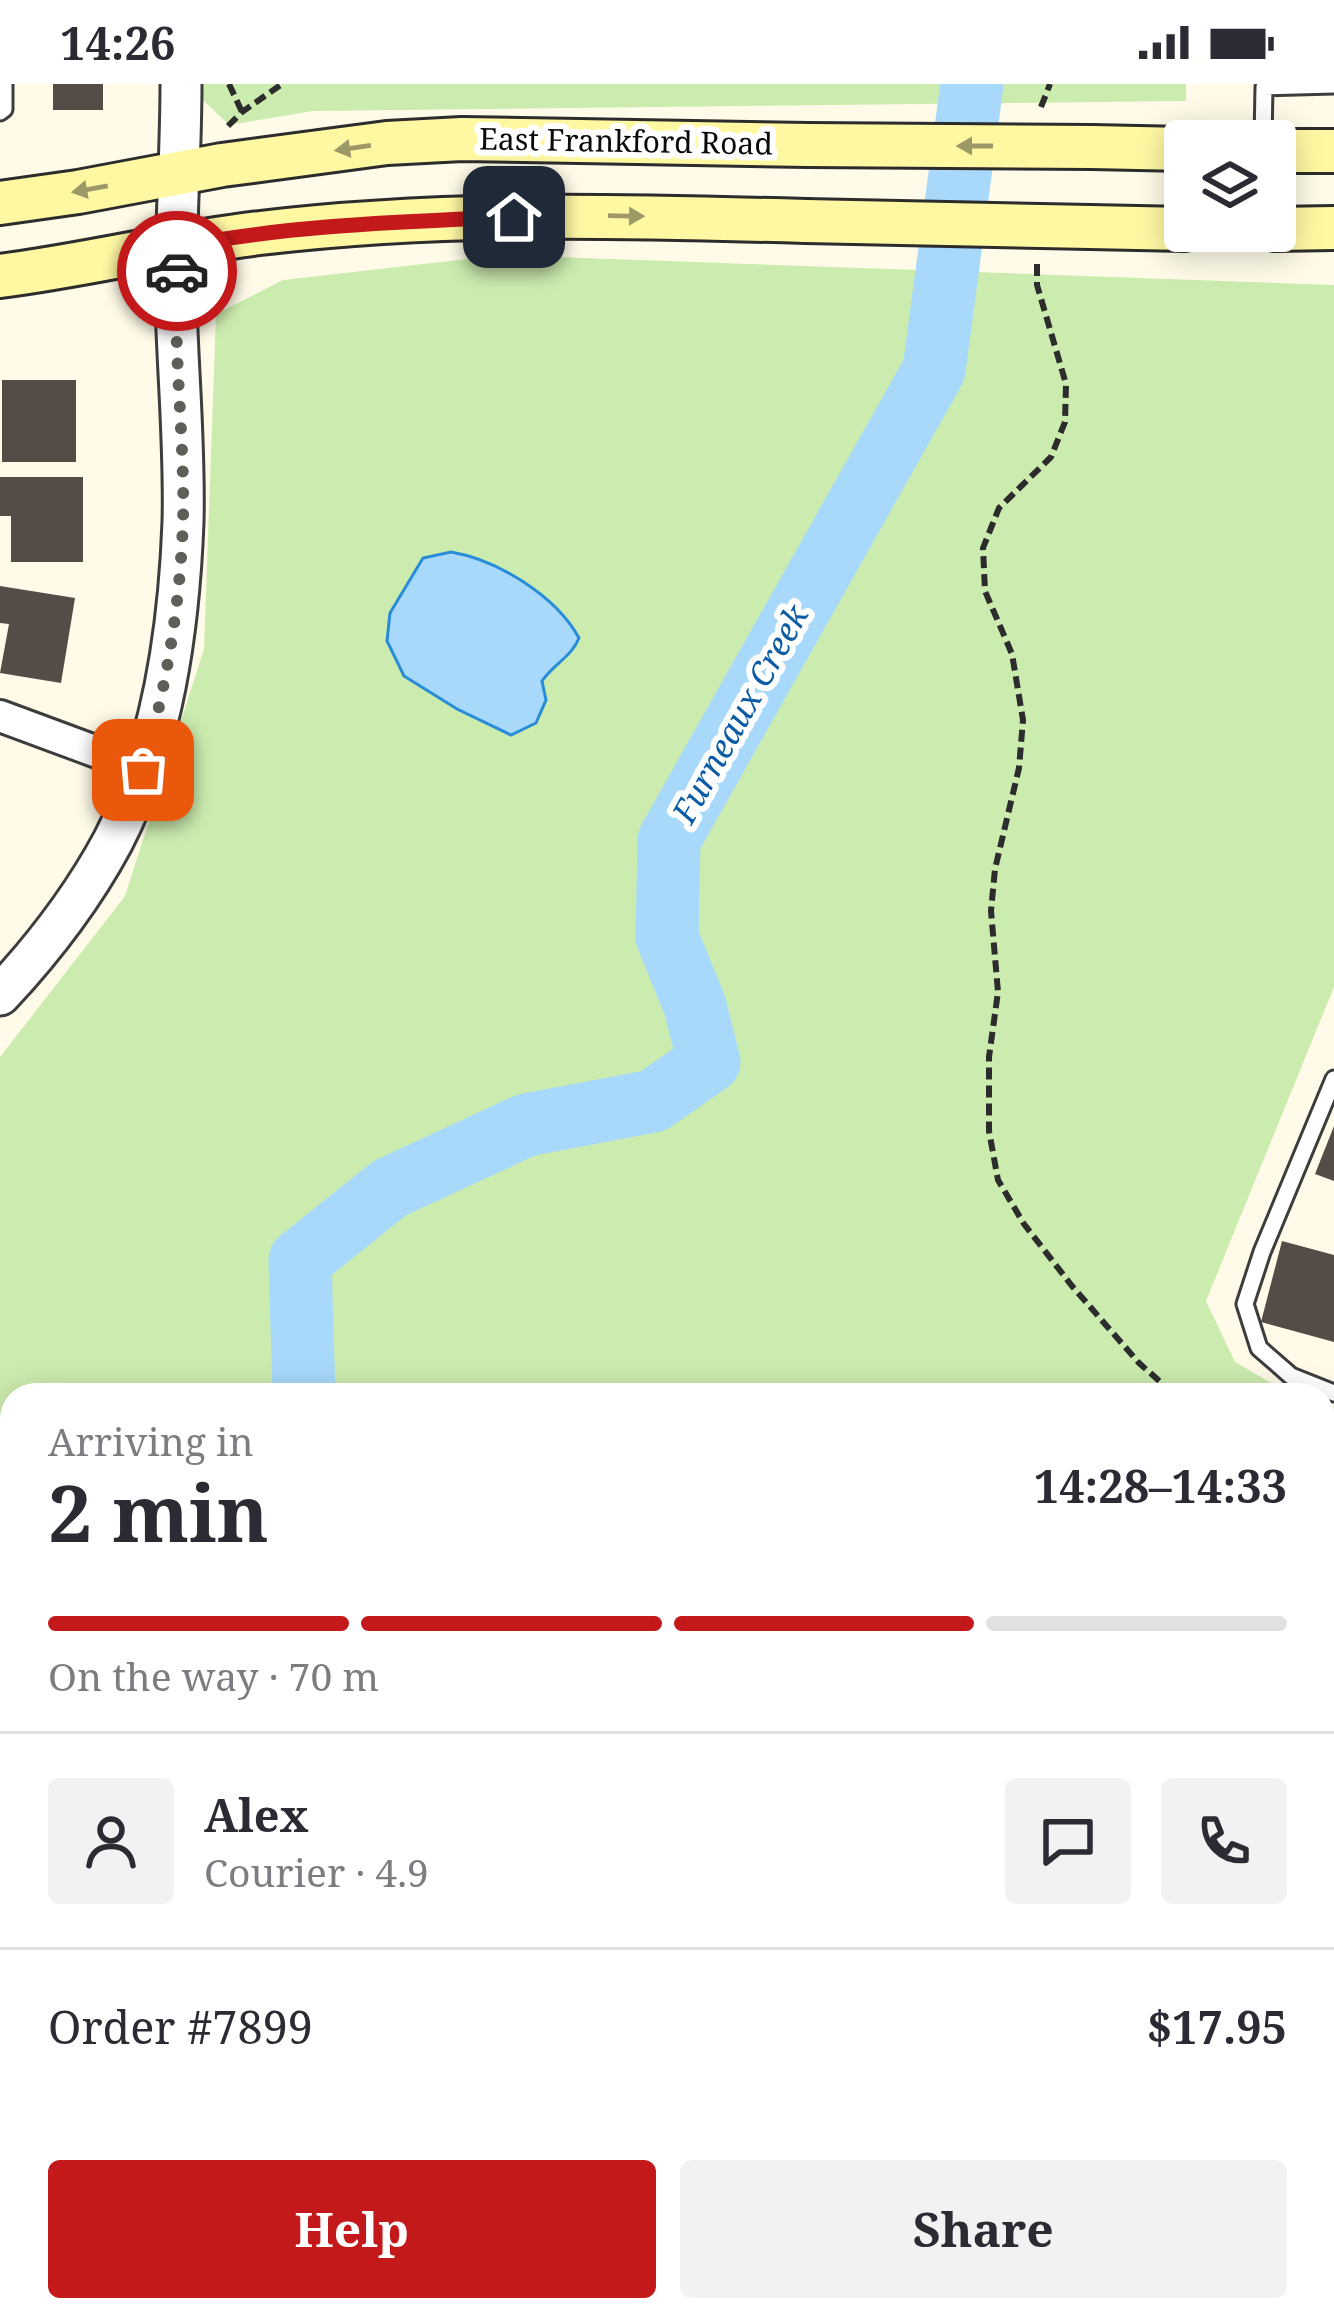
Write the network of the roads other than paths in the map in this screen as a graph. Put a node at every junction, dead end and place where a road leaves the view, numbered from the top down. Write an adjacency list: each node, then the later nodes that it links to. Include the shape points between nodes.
1 (4, 84): 4 (lane)
2 (181, 84): 9 (street)
3 (1334, 86): 5 (lane, via 1264,87)
4 (0, 112)
5 (1263, 120)
6 (1164, 149): 9 (main road, East Frankford Road, one-way to 9, bridge, via 462,139)
7 (1296, 151): 8 (main road)
8 (1334, 151)
9 (180, 172): 10 (main road, East Frankford Road, one-way to 10); 14 (street)
10 (0, 203)
11 (1334, 228): 13 (main road)
12 (1164, 229): 14 (main road, one-way to 12, bridge, via 335,225 559,214)
13 (1296, 229)
14 (178, 247): 15 (main road); 17 (street, via 183,522 173,640)
15 (0, 276)
16 (0, 716): 17 (street)
17 (143, 770): 18 (street, via 113,840 68,911)
18 (0, 995)
19 (1334, 1078): 20 (lane, via 1245,1304 1259,1348)
20 (1309, 1383)

